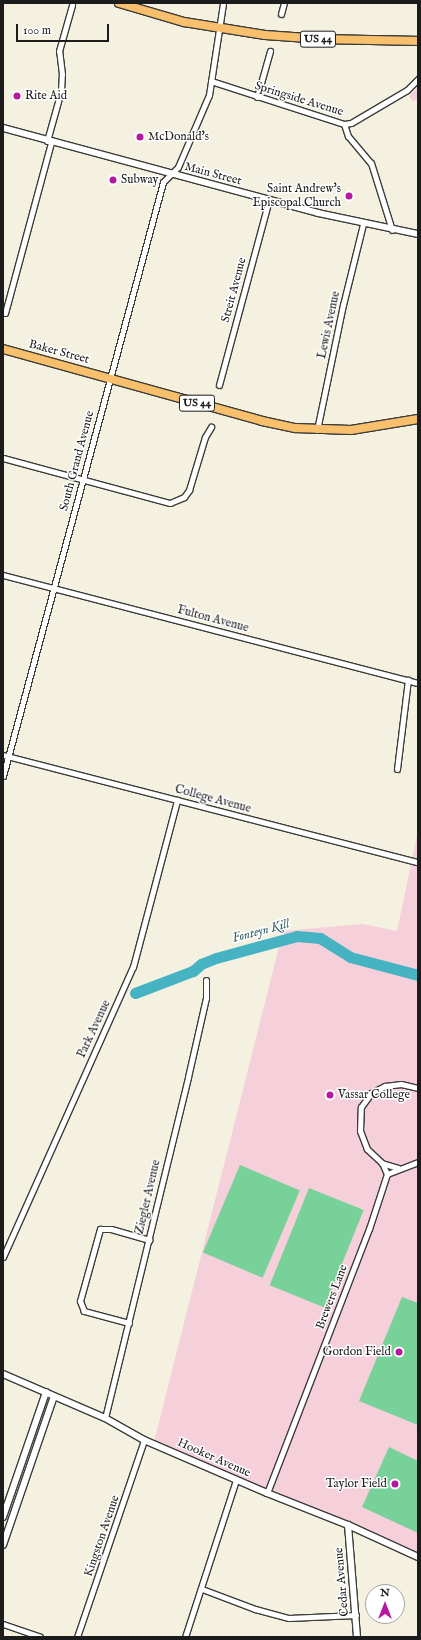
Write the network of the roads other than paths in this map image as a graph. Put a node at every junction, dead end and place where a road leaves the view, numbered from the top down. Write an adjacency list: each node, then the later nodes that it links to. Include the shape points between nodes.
1 (119, 3): 6 (highway, US 44, via 162,16)
2 (223, 3): 6 (street, South Grand Avenue)
3 (284, 3): 5 (street)
4 (72, 5): 14 (street, via 59,51 61,91)
5 (281, 14)
6 (218, 28): 7 (highway, US 44, via 310,39); 10 (street, South Grand Avenue)
7 (418, 41)
8 (270, 51): 11 (street)
9 (418, 79): 12 (street, Springside Avenue, via 407,90 352,122)
10 (211, 81): 11 (street, Springside Avenue); 15 (street, South Grand Avenue, via 205,107 178,167)
11 (257, 97): 12 (street, Springside Avenue)
12 (344, 124): 18 (street, via 348,136 371,164)
13 (3, 128): 14 (street, Main Street)
14 (49, 141): 15 (street, Main Street); 20 (street)
15 (171, 174): 16 (street, Main Street); 22 (street, South Grand Avenue, via 163,182)
16 (269, 200): 17 (street, Main Street); 23 (street, Streit Avenue)
17 (364, 224): 18 (street, Main Street); 26 (street, Lewis Avenue, via 343,305)
18 (392, 230): 19 (street, Main Street)
19 (418, 234)
20 (5, 313)
21 (3, 349): 22 (highway, Baker Street / US 44)
22 (110, 379): 26 (highway, US 44, via 262,421); 28 (street, South Grand Avenue)
23 (219, 385)
24 (418, 419): 26 (highway, US 44, via 362,429)
25 (211, 427): 28 (street, via 205,437 189,490 177,501 163,502)
26 (317, 430)
27 (3, 458): 28 (street)
28 (83, 479): 30 (street, South Grand Avenue)
29 (3, 575): 30 (street, Fulton Avenue)
30 (54, 588): 31 (street, Fulton Avenue); 33 (street, South Grand Avenue)
31 (408, 680): 32 (street, Fulton Avenue); 34 (street)
32 (418, 683)
33 (6, 756): 35 (street, South Grand Avenue); 36 (street, College Avenue)
34 (397, 769)
35 (3, 776)
36 (177, 800): 37 (street, College Avenue); 45 (street, Park Avenue, via 133,967)
37 (418, 862)
38 (206, 980): 44 (street, Ziegler Avenue, via 206,998)
39 (418, 1088): 41 (street, via 401,1084 385,1086 371,1093 364,1101 360,1115 362,1138 372,1155)
40 (418, 1162): 42 (street)
41 (382, 1163): 42 (street); 43 (street)
42 (398, 1168): 43 (street)
43 (387, 1174): 53 (street, Brewers Lane)
44 (149, 1240): 46 (street, Ziegler Avenue); 46 (street, via 111,1229 100,1229 80,1300 84,1311)
45 (3, 1258)
46 (129, 1323): 50 (street, Ziegler Avenue)
47 (3, 1374): 48 (street, Hooker Avenue)
48 (46, 1392): 49 (street, Hooker Avenue); 54 (street)
49 (54, 1396): 50 (street, Hooker Avenue); 56 (street)
50 (106, 1418): 51 (street, Hooker Avenue)
51 (144, 1440): 52 (street, Hooker Avenue); 62 (street, Kingston Avenue)
52 (236, 1480): 53 (street, Hooker Avenue); 58 (street)
53 (267, 1493): 55 (street, Hooker Avenue)
54 (3, 1517)
55 (348, 1525): 57 (street, Hooker Avenue); 59 (street, Cedar Avenue)
56 (3, 1544)
57 (418, 1557)
58 (202, 1589): 59 (street, via 255,1609 289,1618); 63 (street)
59 (356, 1615): 64 (street, Cedar Avenue)
60 (3, 1624): 61 (street)
61 (40, 1637)
62 (77, 1637)
63 (185, 1637)
64 (357, 1637)

